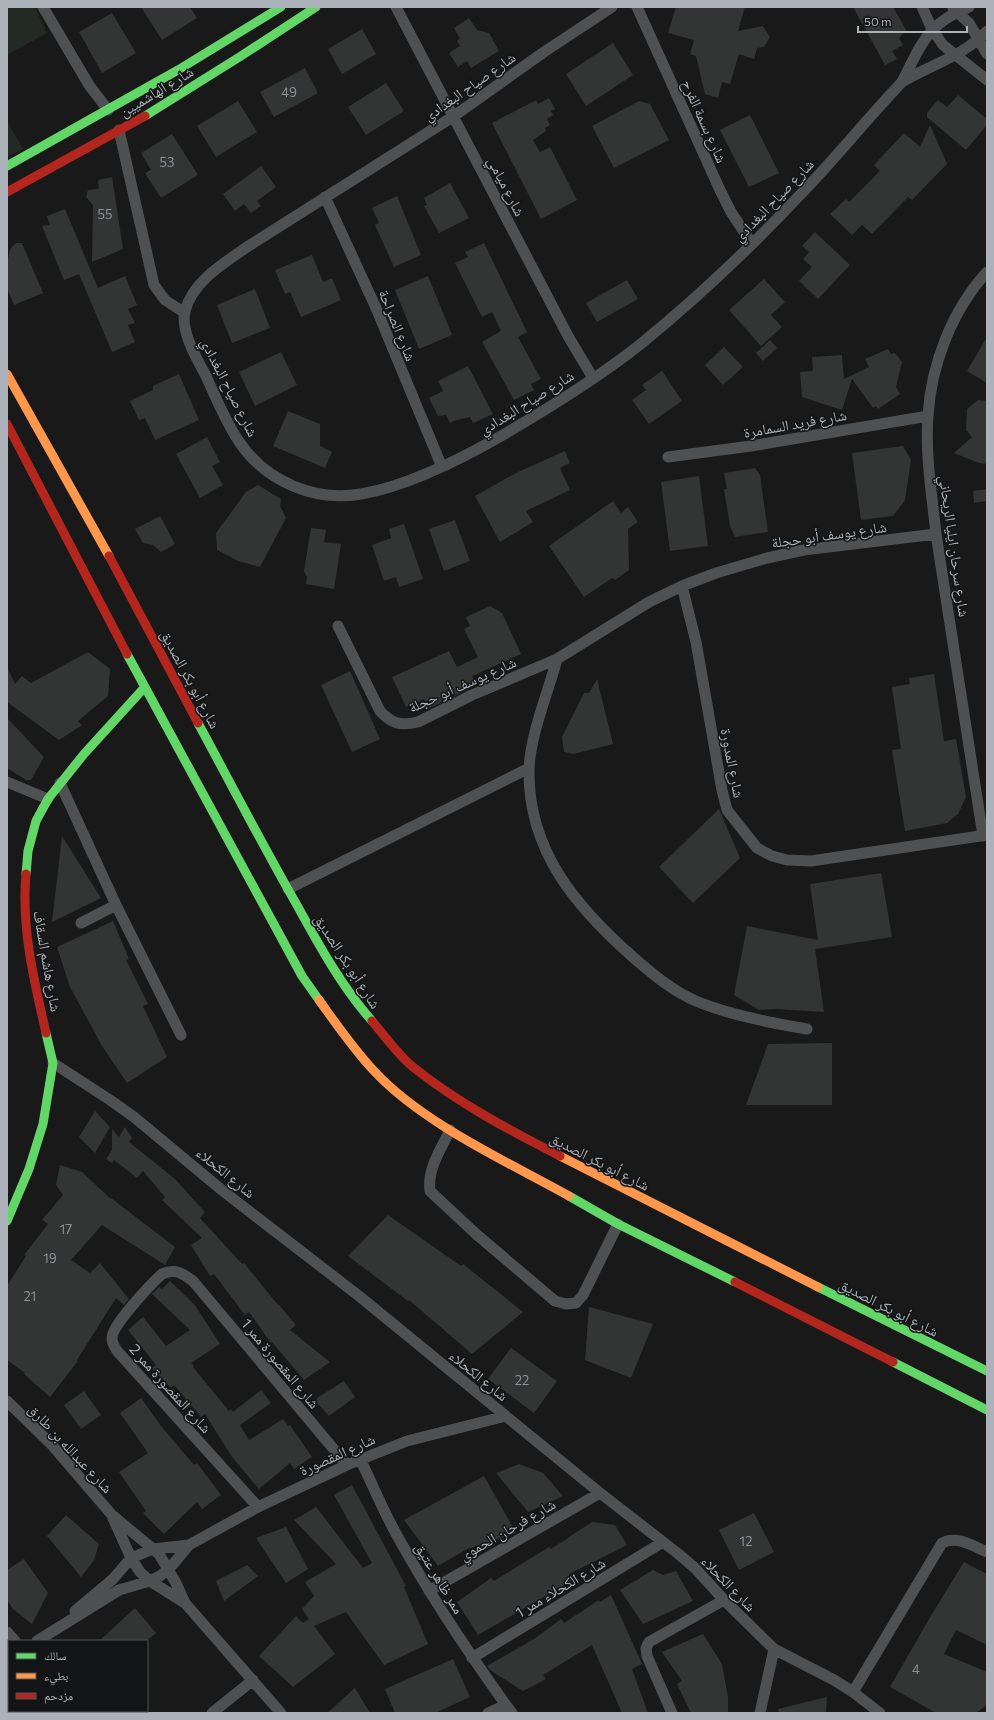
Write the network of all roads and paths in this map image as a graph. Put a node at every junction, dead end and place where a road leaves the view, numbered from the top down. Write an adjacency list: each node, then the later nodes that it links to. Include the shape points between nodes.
1 (43, 7): 16 (street, via 89,84)
2 (281, 7): 16 (main road, شارع الهاشميين)
3 (316, 7): 18 (main road, شارع الهاشميين)
4 (396, 7): 17 (street, شارع ميامي)
5 (612, 7): 17 (street, شارع صياح البغدادي)
6 (637, 7): 22 (street, شارع بسمة الفرح, via 720,190)
7 (922, 7): 10 (street)
8 (969, 7): 9 (street, شارع صياح البغدادي)
9 (955, 9): 10 (street, شارع صياح البغدادي); 11 (street)
10 (932, 29): 13 (street, via 943,45); 15 (street, شارع صياح البغدادي, via 922,42)
11 (983, 35): 12 (street); 13 (street, شارع صياح البغدادي)
12 (987, 54)
13 (955, 56): 14 (street); 15 (street, شارع صياح البغدادي)
14 (987, 80)
15 (902, 82): 22 (street, شارع صياح البغدادي, via 799,197)
16 (108, 110): 19 (main road, شارع الهاشميين)
17 (454, 116): 21 (street, شارع صياح البغدادي); 26 (street, شارع ميامي, via 561,322)
18 (119, 130): 20 (main road, شارع الهاشميين); 24 (street, via 154,286 164,300)
19 (7, 166)
20 (7, 192)
21 (325, 196): 24 (street, شارع صياح البغدادي, via 218,268 193,294); 30 (street, شارع الصراحة, via 376,308)
22 (752, 244): 26 (street, شارع صياح البغدادي, via 669,320)
23 (987, 272): 27 (street, شارع سرحان ايليا الريحاني, via 955,318 935,373)
24 (184, 313): 30 (street, شارع صياح البغدادي, via 185,326 193,351 226,417 244,447 263,468 275,476 312,493 337,496 362,494 388,487)
25 (7, 374): 34 (main road, شارع أبو بكر الصديق)
26 (593, 378): 30 (street, شارع صياح البغدادي, via 522,424)
27 (928, 416): 29 (street, شارع فريد السمامرة, via 751,446); 31 (street, شارع سرحان ايليا الريحاني, via 928,451)
28 (7, 424): 35 (main road)
29 (668, 457)
30 (442, 467)
31 (936, 534): 36 (street, شارع يوسف أبو حجلة, via 789,553 742,565); 44 (street, شارع سرحان ايليا الريحاني)
32 (104, 560): 34 (main road)
33 (93, 564): 35 (main road)
34 (114, 565): 45 (main road, شارع أبو بكر الصديق)
35 (88, 579): 39 (main road)
36 (682, 586): 38 (street, شارع يوسف أبو حجلة, via 633,611); 44 (street, شارع المدورة, via 696,642 727,810 757,848 787,860 811,861)
37 (338, 626): 38 (street, شارع يوسف أبو حجلة, via 380,711 396,723 418,722 472,695)
38 (558, 659): 40 (street, via 536,728)
39 (144, 688): 42 (main road, شارع هاشم السقاف); 51 (main road, via 302,976 330,1017 376,1073 411,1103)
40 (529, 768): 45 (street); 48 (street, via 533,811 544,847 559,877 617,943 670,987 696,1001 776,1024)
41 (7, 782): 43 (street)
42 (60, 783): 43 (main road, شارع هاشم السقاف); 46 (street)
43 (48, 799): 50 (main road, شارع هاشم السقاف, via 36,821 28,851 24,904 35,984)
44 (985, 835)
45 (288, 889): 55 (main road, شارع أبو بكر الصديق, via 332,966 363,1012 412,1066 450,1094 500,1125 616,1185)
46 (116, 905): 47 (street); 49 (street)
47 (81, 923)
48 (807, 1029)
49 (181, 1035)
50 (53, 1063): 52 (main road, شارع هاشم السقاف, via 41,1130); 58 (street, شارع الكحلاء, via 134,1117)
51 (450, 1130): 53 (main road); 53 (street, via 431,1169 430,1191 554,1301 576,1303 584,1295)
52 (7, 1221)
53 (618, 1224): 57 (main road, via 833,1330)
54 (193, 1280): 60 (street, شارع المقصورة ممر 1); 62 (street, شارع المقصورة ممر 2, via 182,1272 169,1271 162,1274 120,1320 113,1332 112,1343)
55 (987, 1371)
56 (7, 1401): 63 (street, شارع عبدالله بن طارق, via 51,1444)
57 (987, 1410)
58 (506, 1416): 59 (street, شارع المقصورة, via 407,1441); 61 (street, شارع الكحلاء)
59 (360, 1459): 60 (street, شارع المقصورة); 71 (street, ممر ظاهر عتيق, via 398,1537)
60 (347, 1465): 62 (street, شارع المقصورة)
61 (600, 1493): 64 (street, شارع الكحلاء); 71 (street, شارع فرحان الحموي)
62 (258, 1507): 65 (street, شارع المقصورة)
63 (112, 1515): 66 (street, شارع عبدالله بن طارق); 68 (street, شارع عبدالله بن طارق)
64 (663, 1542): 72 (street, شارع الكحلاء, via 695,1568); 78 (street, شارع الكحلاء ممر 1)
65 (189, 1545): 66 (street, شارع المقصورة); 69 (street, شارع المقصورة)
66 (153, 1549): 68 (street, شارع المقصورة); 69 (street, شارع عبدالله بن طارق)
67 (987, 1552): 80 (street, via 960,1540 949,1539 942,1543)
68 (131, 1558): 70 (street, شارع عبدالله بن طارق); 75 (street, via 113,1578)
69 (169, 1569): 70 (street, شارع المقصورة); 73 (street, شارع عبدالله بن طارق)
70 (150, 1581): 73 (street, شارع عبدالله بن طارق); 75 (street, شارع المقصورة, via 119,1590)
71 (429, 1592): 78 (street, ممر ظاهر عتيق)
72 (724, 1600): 77 (street, شارع الكحلاء); 85 (street, via 649,1642 646,1648 647,1656)
73 (185, 1603): 79 (street, شارع عبدالله بن طارق)
74 (7, 1632): 76 (street)
75 (40, 1639)
76 (14, 1640)
77 (774, 1649): 80 (street, شارع الكحلاء); 86 (street)
78 (472, 1658): 81 (street, ممر ظاهر عتيق)
79 (253, 1680): 82 (street); 83 (street, شارع عبدالله بن طارق)
80 (853, 1692): 87 (street, شارع الكحلاء)
81 (509, 1709): 84 (street)
82 (212, 1713)
83 (281, 1713)
84 (488, 1713)
85 (672, 1713)
86 (760, 1713)
87 (880, 1713)

